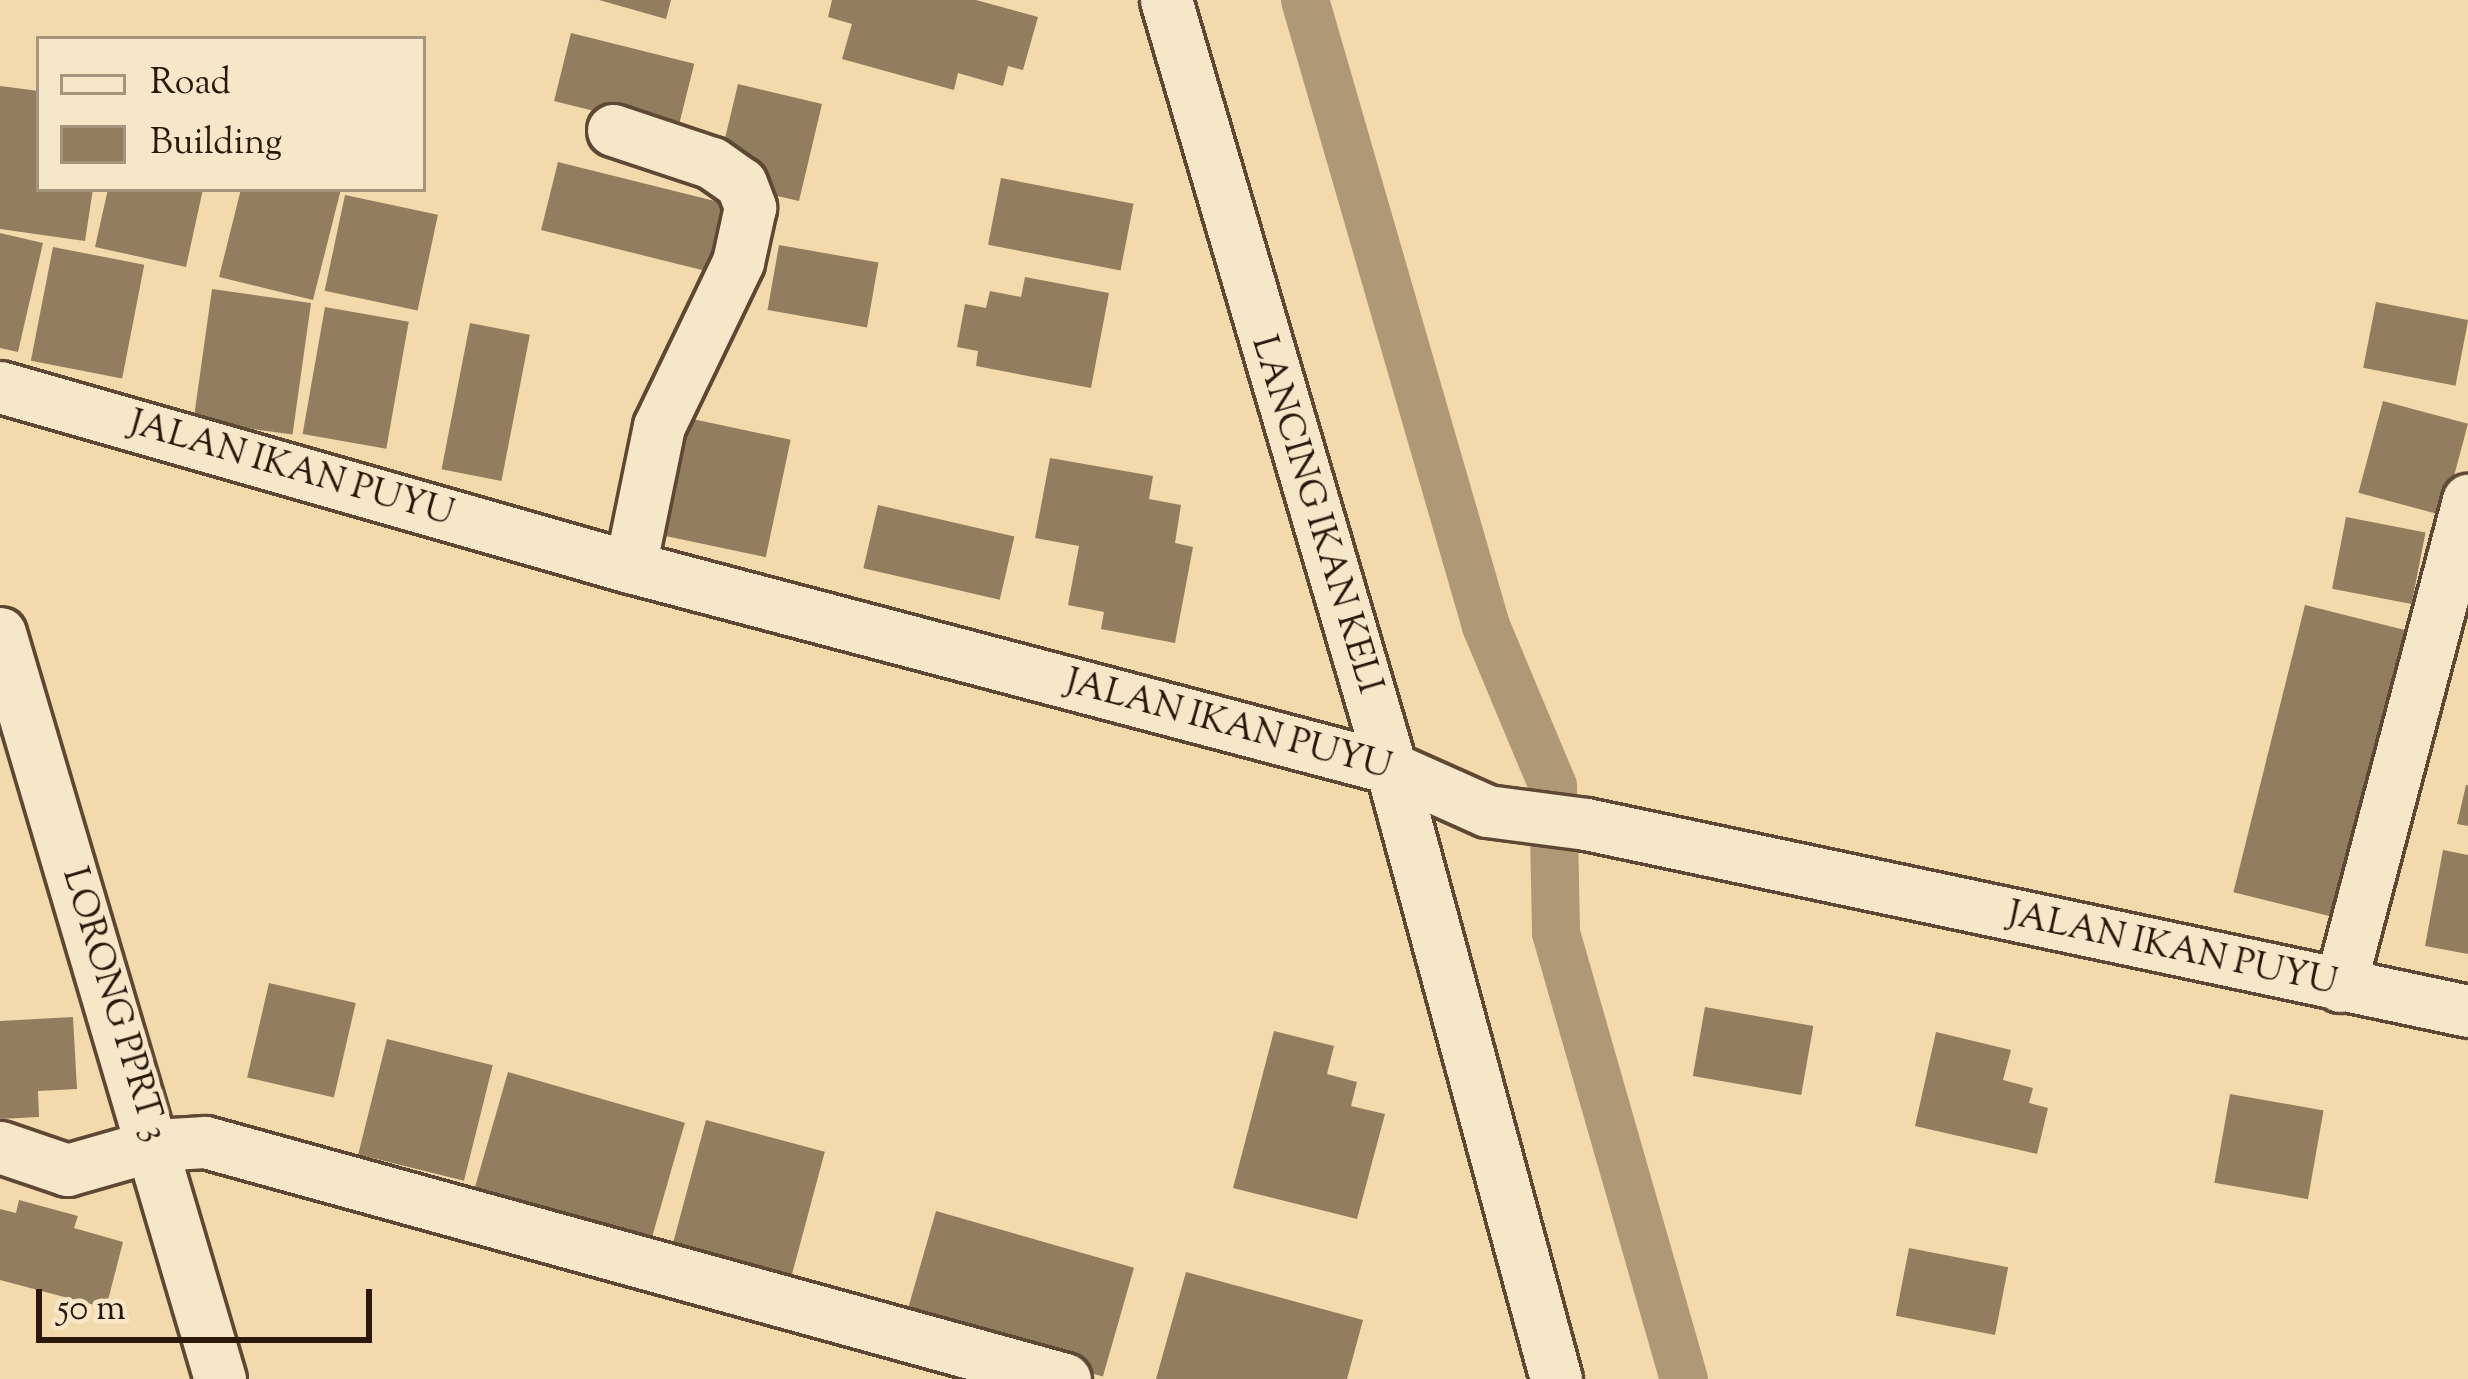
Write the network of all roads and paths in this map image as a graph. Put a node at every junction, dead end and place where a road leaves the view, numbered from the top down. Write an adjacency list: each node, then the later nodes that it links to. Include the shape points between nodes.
1 (1166, 0): 7 (street, LANCING IKAN KELI)
2 (613, 130): 5 (street, via 712,163 741,183 750,207 738,262 659,426)
3 (0, 387): 5 (street, JALAN IKAN PUYU)
4 (2468, 500): 8 (street)
5 (630, 567): 7 (street, JALAN IKAN PUYU)
6 (0, 633): 10 (street, LORONG PPRT 3)
7 (1391, 768): 8 (street, JALAN IKAN PUYU, via 1487,811 1586,824); 14 (street, LANCING IKAN KELI)
8 (2340, 986): 9 (street, JALAN IKAN PUYU)
9 (2468, 1011)
10 (155, 1145): 11 (street, via 67,1170); 12 (street, LORONG PPRT 3); 13 (street, via 205,1142)
11 (0, 1147)
12 (220, 1379)
13 (1065, 1379)
14 (1556, 1379)

